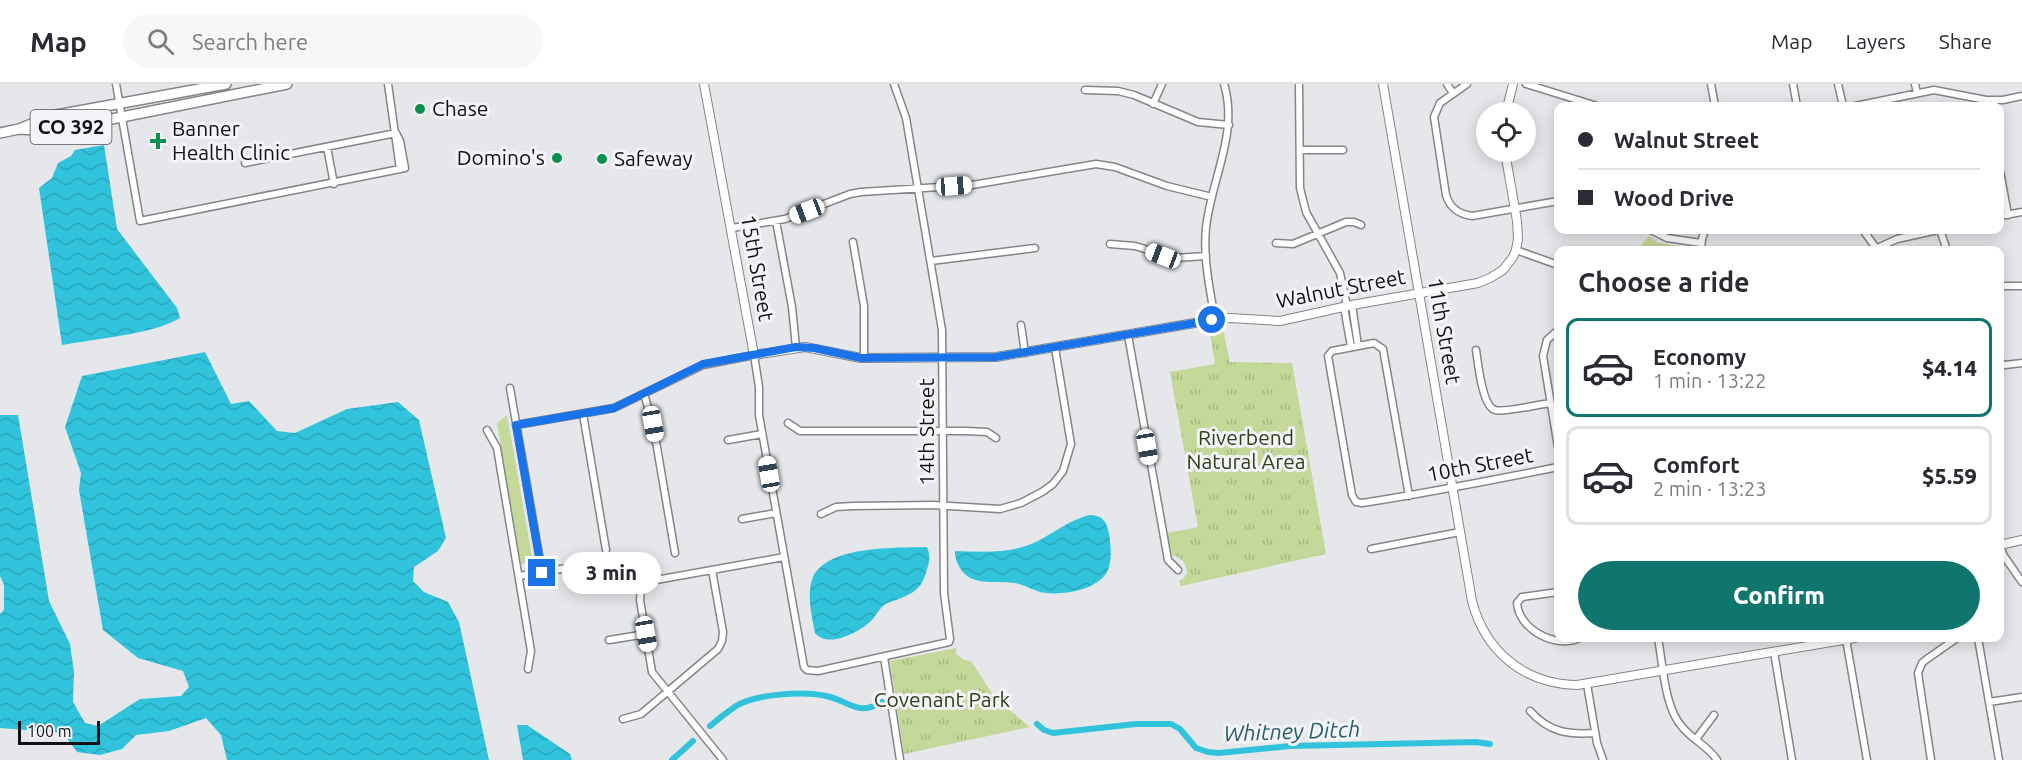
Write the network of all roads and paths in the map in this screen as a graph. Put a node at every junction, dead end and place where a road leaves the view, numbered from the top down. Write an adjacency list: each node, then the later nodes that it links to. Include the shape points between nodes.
1 (116, 84): 29 (street)
2 (226, 84): 29 (main road, CO 392)
3 (287, 84): 31 (main road, CO 392)
4 (387, 84): 35 (street)
5 (704, 84): 52 (street, 15th Street)
6 (894, 84): 42 (street, 14th Street, via 906,118)
7 (1162, 84): 30 (street)
8 (1224, 84): 32 (street)
9 (1299, 84): 37 (street)
10 (1383, 84): 69 (street, 11th Street)
11 (1447, 84): 20 (street)
12 (1467, 84): 20 (street)
13 (1513, 84): 23 (street)
14 (1526, 84): 24 (street)
15 (1711, 84): 25 (street)
16 (1793, 84): 26 (street)
17 (1838, 84): 27 (street)
18 (1915, 84): 21 (street)
19 (1085, 90): 30 (street, via 1118,90)
20 (1453, 93): 46 (street, via 1440,103 1434,117 1448,200 1454,210 1472,216)
21 (1917, 93): 22 (street, via 1942,90 1994,100); 28 (street)
22 (2022, 96)
23 (1508, 102)
24 (1584, 102)
25 (1714, 102)
26 (1796, 102)
27 (1841, 102)
28 (1875, 102)
29 (119, 104): 31 (street); 33 (main road, CO 392, via 51,116)
30 (1153, 104): 32 (street, via 1198,122)
31 (122, 118): 33 (main road, CO 392, via 52,131); 41 (street, via 140,221)
32 (1229, 125): 44 (street)
33 (19, 129): 34 (main road, CO 392)
34 (0, 133)
35 (396, 134): 36 (street); 41 (street, via 402,169)
36 (327, 147): 40 (street); 41 (street)
37 (1300, 150): 38 (street); 53 (street, via 1303,204)
38 (1343, 150)
39 (1507, 162): 46 (street)
40 (245, 163)
41 (334, 184)
42 (918, 189): 44 (street, via 972,185 1100,164); 50 (street, via 850,194); 65 (street, 14th Street)
43 (2004, 193): 48 (street)
44 (1212, 197): 64 (street)
45 (1554, 202): 46 (street)
46 (1515, 208): 63 (street)
47 (2022, 212): 48 (street)
48 (2008, 215): 49 (street)
49 (2004, 216)
50 (776, 221): 52 (street); 76 (street)
51 (1361, 225): 53 (street, via 1346,222)
52 (732, 228): 80 (street, 15th Street)
53 (1318, 233): 58 (street, via 1293,244); 70 (street, via 1340,273)
54 (1659, 234): 59 (street)
55 (1704, 234): 59 (street)
56 (1920, 234): 61 (street)
57 (853, 242): 81 (street, via 864,306)
58 (1276, 243)
59 (1701, 243)
60 (1110, 244): 64 (street, via 1135,246 1175,258)
61 (1881, 246)
62 (1035, 248): 65 (street)
63 (1516, 250): 66 (street); 69 (street, Walnut Street, via 1506,266 1490,278)
64 (1206, 256): 71 (street)
65 (931, 261): 82 (street, 14th Street)
66 (1554, 264)
67 (2004, 286): 68 (street)
68 (2022, 286)
69 (1419, 293): 70 (street, Walnut Street); 98 (street, 11th Street)
70 (1348, 306): 71 (street, Walnut Street, via 1280,321); 75 (street)
71 (1215, 320): 74 (street, Walnut Street)
72 (1021, 325): 79 (street)
73 (1554, 333): 87 (street, via 1543,356)
74 (1128, 335): 77 (street, Walnut Street); 115 (street, via 1168,560)
75 (1355, 346): 99 (street, via 1381,342); 100 (street, via 1327,351)
76 (796, 347): 80 (street, Walnut Street); 81 (street, Walnut Street)
77 (1055, 348): 79 (street, Walnut Street); 101 (street, via 1071,435 1069,456 1059,477 1042,492 1009,507)
78 (1476, 350): 87 (street, via 1489,411)
79 (1025, 353): 82 (street, Walnut Street)
80 (754, 354): 86 (street, Walnut Street, via 703,364); 94 (street, 15th Street)
81 (864, 358): 82 (street, Walnut Street)
82 (943, 358): 93 (street, 14th Street)
83 (2022, 363): 84 (street)
84 (2004, 365)
85 (510, 388): 91 (street)
86 (644, 394): 88 (street, Walnut Street, via 614,408); 111 (street, via 653,424)
87 (1551, 403): 89 (street)
88 (583, 414): 91 (street, Walnut Street); 110 (street)
89 (1554, 422)
90 (788, 423): 93 (street, via 800,430)
91 (516, 425): 116 (street)
92 (487, 429): 117 (street, via 497,448)
93 (943, 431): 95 (street, via 987,432); 101 (street, 14th Street)
94 (762, 434): 96 (street); 103 (street, 15th Street)
95 (996, 438)
96 (728, 440)
97 (1554, 467): 98 (street, 10th Street)
98 (1453, 489): 99 (street, 10th Street); 106 (street, 11th Street)
99 (1408, 496): 100 (street, 10th Street)
100 (1356, 502): 102 (street)
101 (944, 506): 104 (street, via 836,507); 130 (street, 14th Street, via 944,593 950,640)
102 (1352, 509)
103 (776, 513): 105 (street); 113 (street, 15th Street)
104 (821, 514)
105 (742, 519)
106 (1460, 532): 109 (street); 133 (street, 11th Street, via 1472,601 1489,641 1504,658 1538,678 1562,684)
107 (2022, 540): 108 (street)
108 (2004, 544)
109 (1371, 549)
110 (606, 550)
111 (675, 553)
112 (2004, 556): 119 (street)
113 (784, 557): 114 (street); 130 (street, 15th Street, via 807,670)
114 (712, 570): 118 (street); 134 (street, via 722,644)
115 (1178, 570)
116 (542, 573): 117 (street); 118 (street, via 578,568)
117 (519, 576): 131 (street, via 531,651)
118 (642, 579): 121 (street, via 640,600)
119 (2022, 582)
120 (1554, 592): 123 (street, via 1522,597 1517,603 1529,626)
121 (646, 634): 122 (street); 134 (street, via 652,672)
122 (609, 640)
123 (1554, 640)
124 (1659, 642): 132 (street)
125 (1828, 642): 129 (street, 11th Street)
126 (1851, 642): 147 (street)
127 (1951, 642): 148 (street, via 1922,663 1918,673)
128 (1979, 642): 136 (street)
129 (1774, 652): 132 (street, 11th Street); 146 (street)
130 (884, 657): 143 (street)
131 (528, 669)
132 (1664, 671): 133 (street, 11th Street); 141 (street, via 1673,714)
133 (1587, 684): 140 (street)
134 (667, 692): 139 (street, via 637,716); 142 (street)
135 (2022, 697): 136 (street)
136 (1989, 702): 149 (street)
137 (1530, 711): 140 (street, via 1545,726 1561,732)
138 (1714, 715): 141 (street)
139 (623, 719)
140 (1595, 733): 144 (street)
141 (1696, 739): 145 (street)
142 (723, 760)
143 (900, 760)
144 (1603, 760)
145 (1717, 760)
146 (1792, 760)
147 (1867, 760)
148 (1931, 760)
149 (1999, 760)

